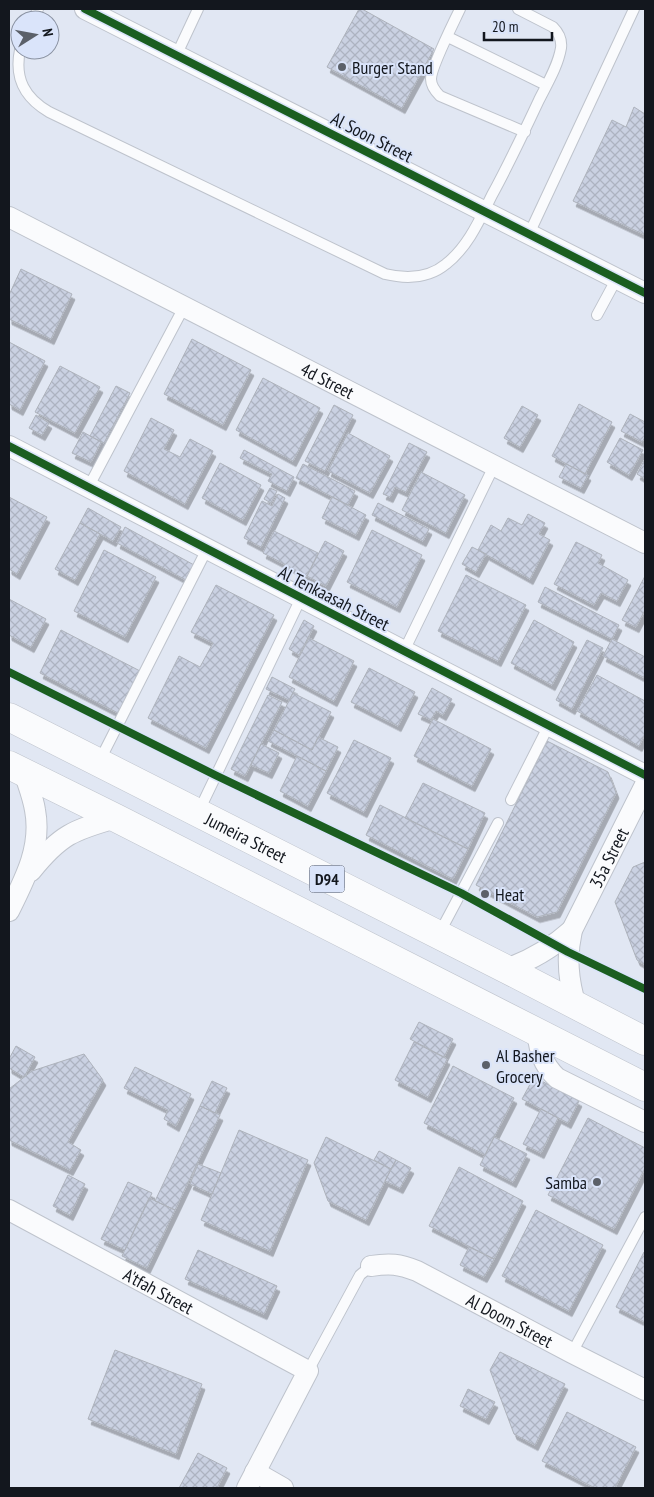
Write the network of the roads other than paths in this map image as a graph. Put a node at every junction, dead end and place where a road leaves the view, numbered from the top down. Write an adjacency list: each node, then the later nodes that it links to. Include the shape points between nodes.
1 (85, 9): 7 (street, Al Soon Street)
2 (198, 9): 7 (lane)
3 (460, 9): 6 (lane)
4 (518, 9): 9 (lane, via 553,27 560,37 561,48)
5 (634, 9): 13 (lane)
6 (448, 36): 9 (lane); 10 (lane, via 431,75 436,92)
7 (176, 56): 11 (street, Al Soon Street)
8 (18, 60): 11 (lane, via 22,85 44,109 385,274 416,277 444,266 456,256)
9 (546, 85): 10 (lane)
10 (525, 132): 11 (lane)
11 (484, 210): 13 (street, Al Soon Street)
12 (9, 217): 16 (street, 4d Street)
13 (530, 234): 14 (street, Al Soon Street)
14 (617, 278): 15 (street, Al Soon Street); 17 (lane)
15 (645, 293)
16 (184, 307): 19 (street, 4d Street); 20 (lane)
17 (597, 315)
18 (9, 446): 20 (street, Al Tenkaasah Street)
19 (494, 466): 21 (street, 4d Street); 24 (lane)
20 (88, 488): 22 (street, Al Tenkaasah Street)
21 (645, 543)
22 (207, 549): 23 (street, Al Tenkaasah Street); 27 (lane)
23 (301, 598): 24 (street, Al Tenkaasah Street); 32 (lane)
24 (404, 651): 26 (street, Al Tenkaasah Street)
25 (9, 717): 27 (main road, Jumeira Street / D94)
26 (549, 725): 29 (street, Al Tenkaasah Street); 31 (lane)
27 (99, 763): 32 (main road, Jumeira Street / D94)
28 (16, 768): 33 (main road, D94); 35 (street, via 33,801 37,824 35,848)
29 (645, 775)
30 (645, 785): 37 (street, 35a Street)
31 (511, 800)
32 (197, 814): 38 (main road, Jumeira Street / D94)
33 (116, 818): 35 (street, via 87,826 65,837); 41 (main road, D94)
34 (498, 824): 38 (lane)
35 (27, 876): 36 (street)
36 (9, 911)
37 (572, 930): 39 (street, 35a Street, via 535,958); 40 (street, 35a Street, via 568,945 568,976)
38 (439, 935): 39 (main road, Jumeira Street / D94)
39 (506, 969): 40 (main road, Jumeira Street / D94)
40 (576, 1006): 42 (main road, Jumeira Street / D94)
41 (537, 1032): 43 (main road, D94); 44 (street, via 543,1060 557,1078)
42 (645, 1041)
43 (645, 1088)
44 (645, 1122)
45 (9, 1210): 49 (street, A'tfah Street)
46 (645, 1217): 48 (lane)
47 (371, 1266): 48 (street, Al Doom Street, via 394,1264 417,1271); 49 (lane, via 360,1274)
48 (572, 1353): 50 (street, Al Doom Street)
49 (308, 1371): 51 (street)
50 (645, 1390)
51 (251, 1480): 52 (street)
52 (283, 1488)

